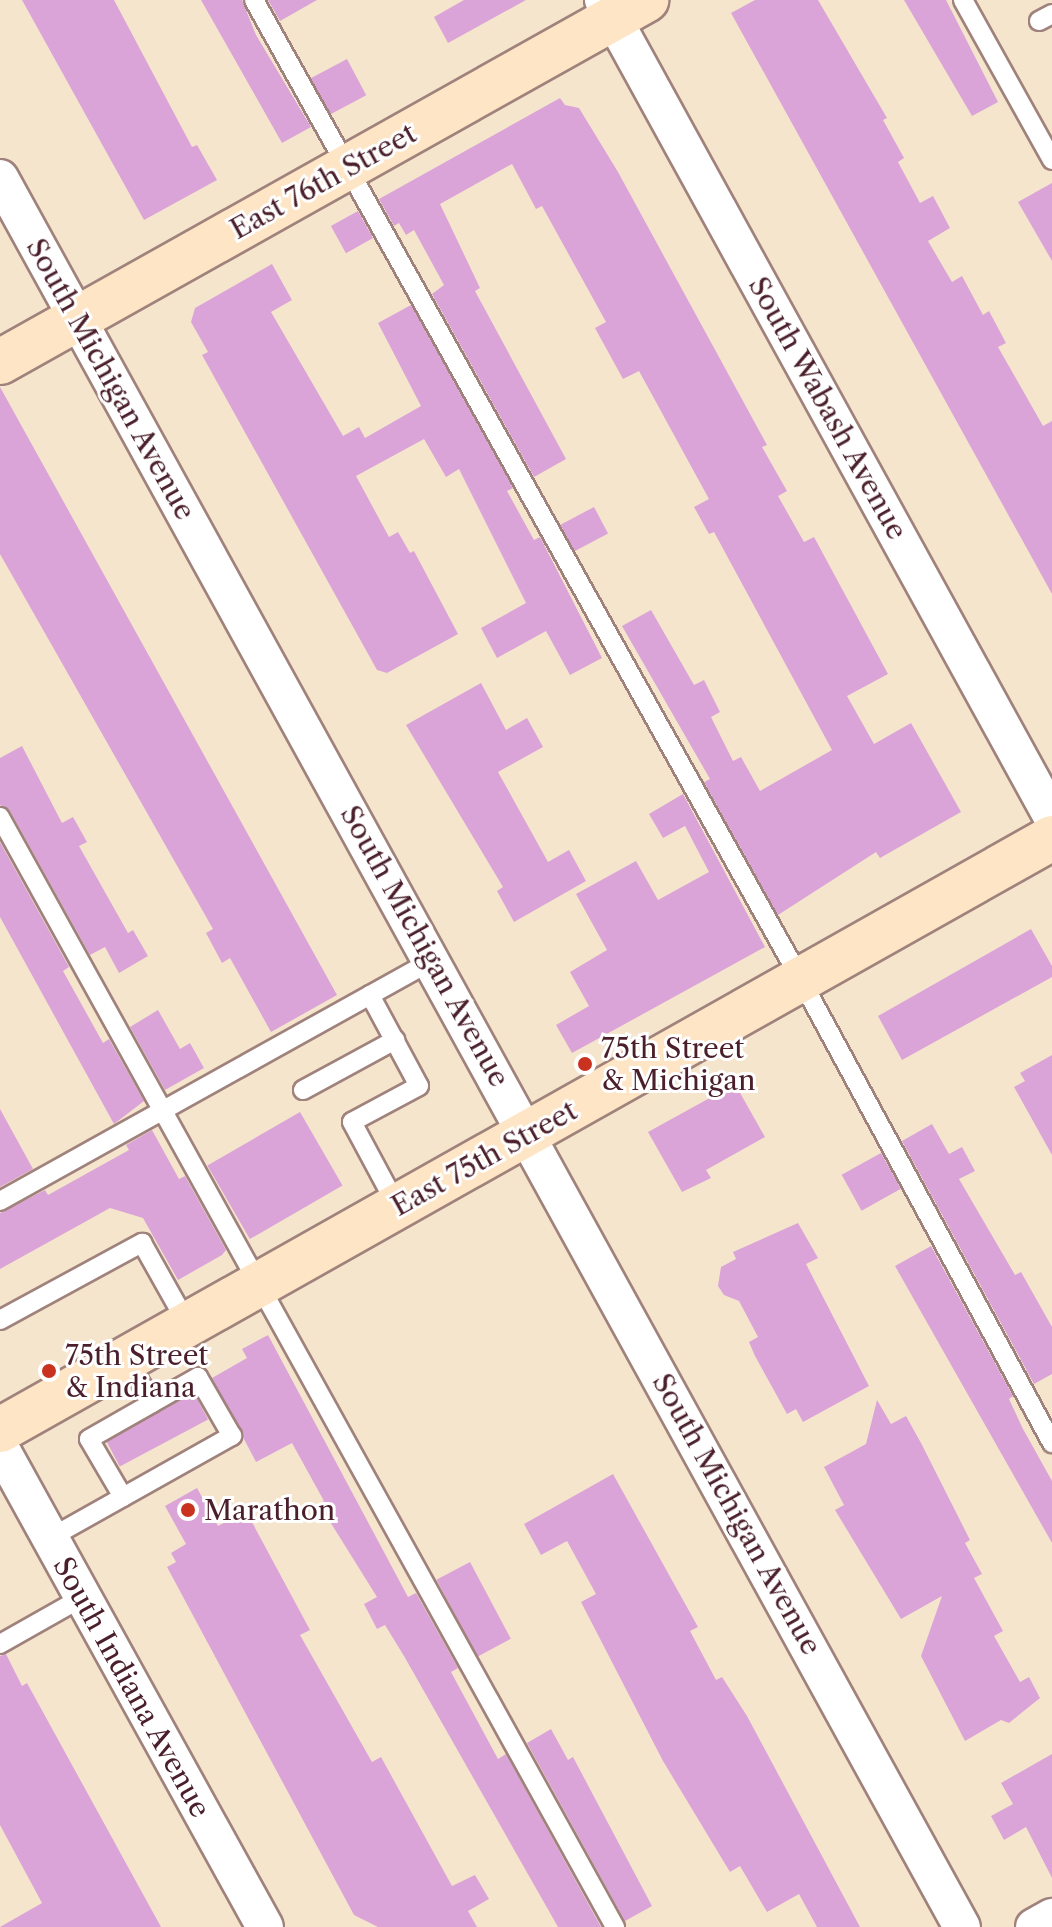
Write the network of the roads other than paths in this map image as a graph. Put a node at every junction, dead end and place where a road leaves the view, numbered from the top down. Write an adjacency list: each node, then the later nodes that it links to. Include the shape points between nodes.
1 (254, 0): 5 (lane)
2 (963, 0): 4 (lane)
3 (621, 6): 5 (street, East 76th Street); 10 (street, South Wabash Avenue)
4 (1052, 160)
5 (347, 168): 7 (street, East 76th Street); 13 (lane)
6 (0, 178): 7 (street, South Michigan Avenue)
7 (78, 319): 8 (street, East 76th Street); 12 (street, South Michigan Avenue)
8 (0, 362)
9 (0, 817): 17 (lane)
10 (1052, 817)
11 (1052, 838): 13 (street, East 75th Street)
12 (433, 960): 14 (lane); 18 (street, South Michigan Avenue)
13 (801, 980): 18 (street, East 75th Street); 27 (lane)
14 (370, 995): 15 (lane); 17 (lane)
15 (395, 1040): 16 (lane); 20 (lane, via 419,1086 352,1122)
16 (303, 1090)
17 (162, 1111): 19 (lane); 21 (lane)
18 (528, 1133): 20 (street, East 75th Street); 36 (street, South Michigan Avenue)
19 (0, 1201)
20 (397, 1206): 21 (street, East 75th Street)
21 (258, 1285): 23 (street, East 75th Street); 35 (lane)
22 (0, 1320): 23 (lane, via 142,1243)
23 (188, 1325): 24 (street, East 75th Street)
24 (127, 1359): 25 (lane); 26 (street, East 75th Street)
25 (152, 1403): 29 (lane, via 89,1439); 29 (lane, via 198,1377 232,1436)
26 (0, 1430)
27 (1052, 1443)
28 (0, 1447): 30 (street, South Indiana Avenue)
29 (123, 1497): 30 (lane)
30 (50, 1538): 31 (street, South Indiana Avenue)
31 (83, 1597): 32 (lane); 34 (street, South Indiana Avenue)
32 (0, 1644)
33 (1052, 1917): 37 (street)
34 (265, 1927)
35 (615, 1927)
36 (962, 1927)
37 (1034, 1927)

